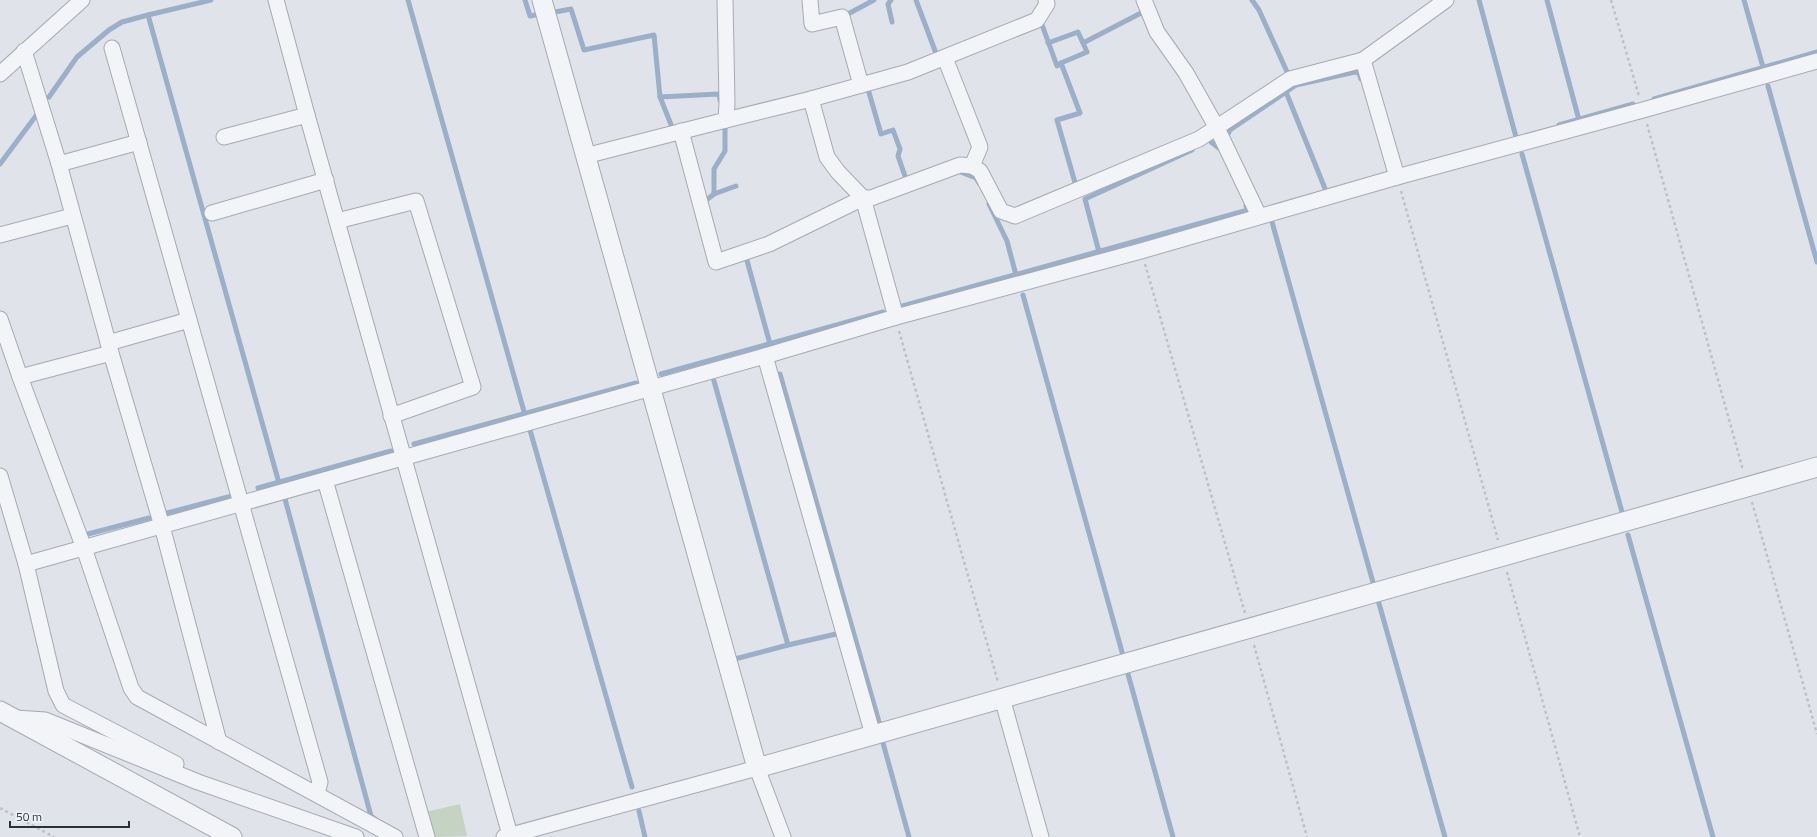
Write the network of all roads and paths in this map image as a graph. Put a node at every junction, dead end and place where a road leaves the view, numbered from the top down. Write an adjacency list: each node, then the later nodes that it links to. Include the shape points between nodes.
1 (82, 0): 11 (street)
2 (276, 0): 19 (street)
3 (542, 0): 25 (street)
4 (725, 0): 20 (street)
5 (810, 0): 16 (street, via 812,24 842,17)
6 (1046, 0): 12 (street, via 1047,4 1037,20)
7 (1144, 0): 21 (street, via 1157,32 1186,73)
8 (1446, 0): 13 (street)
9 (1611, 0): 18 (path)
10 (112, 48): 24 (street)
11 (24, 51): 15 (street); 26 (street)
12 (945, 58): 16 (street, via 908,72); 27 (street, via 980,146)
13 (1362, 60): 21 (street, via 1290,79); 28 (street)
14 (1817, 61): 18 (street)
15 (0, 74)
16 (861, 85): 17 (street)
17 (811, 99): 20 (street); 30 (street, via 827,157)
18 (1643, 110): 28 (street); 49 (path)
19 (307, 115): 23 (street); 29 (street)
20 (726, 120): 22 (street)
21 (1217, 128): 27 (street, via 1199,139 1016,216 1001,211 980,172); 33 (street)
22 (681, 131): 25 (street); 30 (street, via 716,262 769,244)
23 (224, 137)
24 (139, 142): 26 (street); 39 (street)
25 (585, 156): 43 (street)
26 (59, 164): 32 (street)
27 (972, 166): 30 (street, via 960,165 871,198)
28 (1397, 177): 33 (street); 53 (path)
29 (326, 180): 31 (street); 34 (street)
30 (863, 198): 37 (street)
31 (212, 213)
32 (72, 216): 35 (street); 40 (street)
33 (1259, 216): 36 (street)
34 (337, 222): 44 (street); 44 (street, via 416,201 473,387)
35 (0, 236)
36 (1141, 251): 37 (street); 55 (path)
37 (896, 317): 41 (street); 56 (path)
38 (0, 319): 42 (street)
39 (189, 320): 40 (street); 50 (street)
40 (109, 348): 42 (street); 51 (street)
41 (765, 356): 43 (street); 59 (street)
42 (20, 377): 52 (street)
43 (650, 388): 45 (street); 61 (street)
44 (392, 416): 45 (street)
45 (404, 458): 48 (street); 65 (street)
46 (1817, 467): 49 (street)
47 (0, 476): 54 (street)
48 (325, 480): 50 (street); 70 (street)
49 (1748, 487): 53 (street); 58 (path)
50 (241, 504): 51 (street); 63 (street, via 320,782)
51 (162, 526): 52 (street); 60 (street)
52 (84, 548): 54 (street); 60 (street, via 131,688 137,697)
53 (1502, 557): 55 (street); 74 (path)
54 (26, 564): 62 (street, via 56,691 62,704 192,772)
55 (1249, 629): 56 (street); 73 (path)
56 (1002, 698): 59 (street); 72 (street)
57 (6, 714): 62 (street, via 44,720); 67 (street)
58 (1817, 734)
59 (873, 735): 61 (street)
60 (218, 742): 63 (street)
61 (757, 768): 65 (street); 71 (street)
62 (198, 782): 68 (street)
63 (317, 793): 69 (street)
64 (0, 808): 66 (path)
65 (507, 836)
66 (54, 837)
67 (232, 837)
68 (356, 837)
69 (395, 837)
70 (427, 837)
71 (783, 837)
72 (1040, 837)
73 (1307, 837)
74 (1580, 837)

